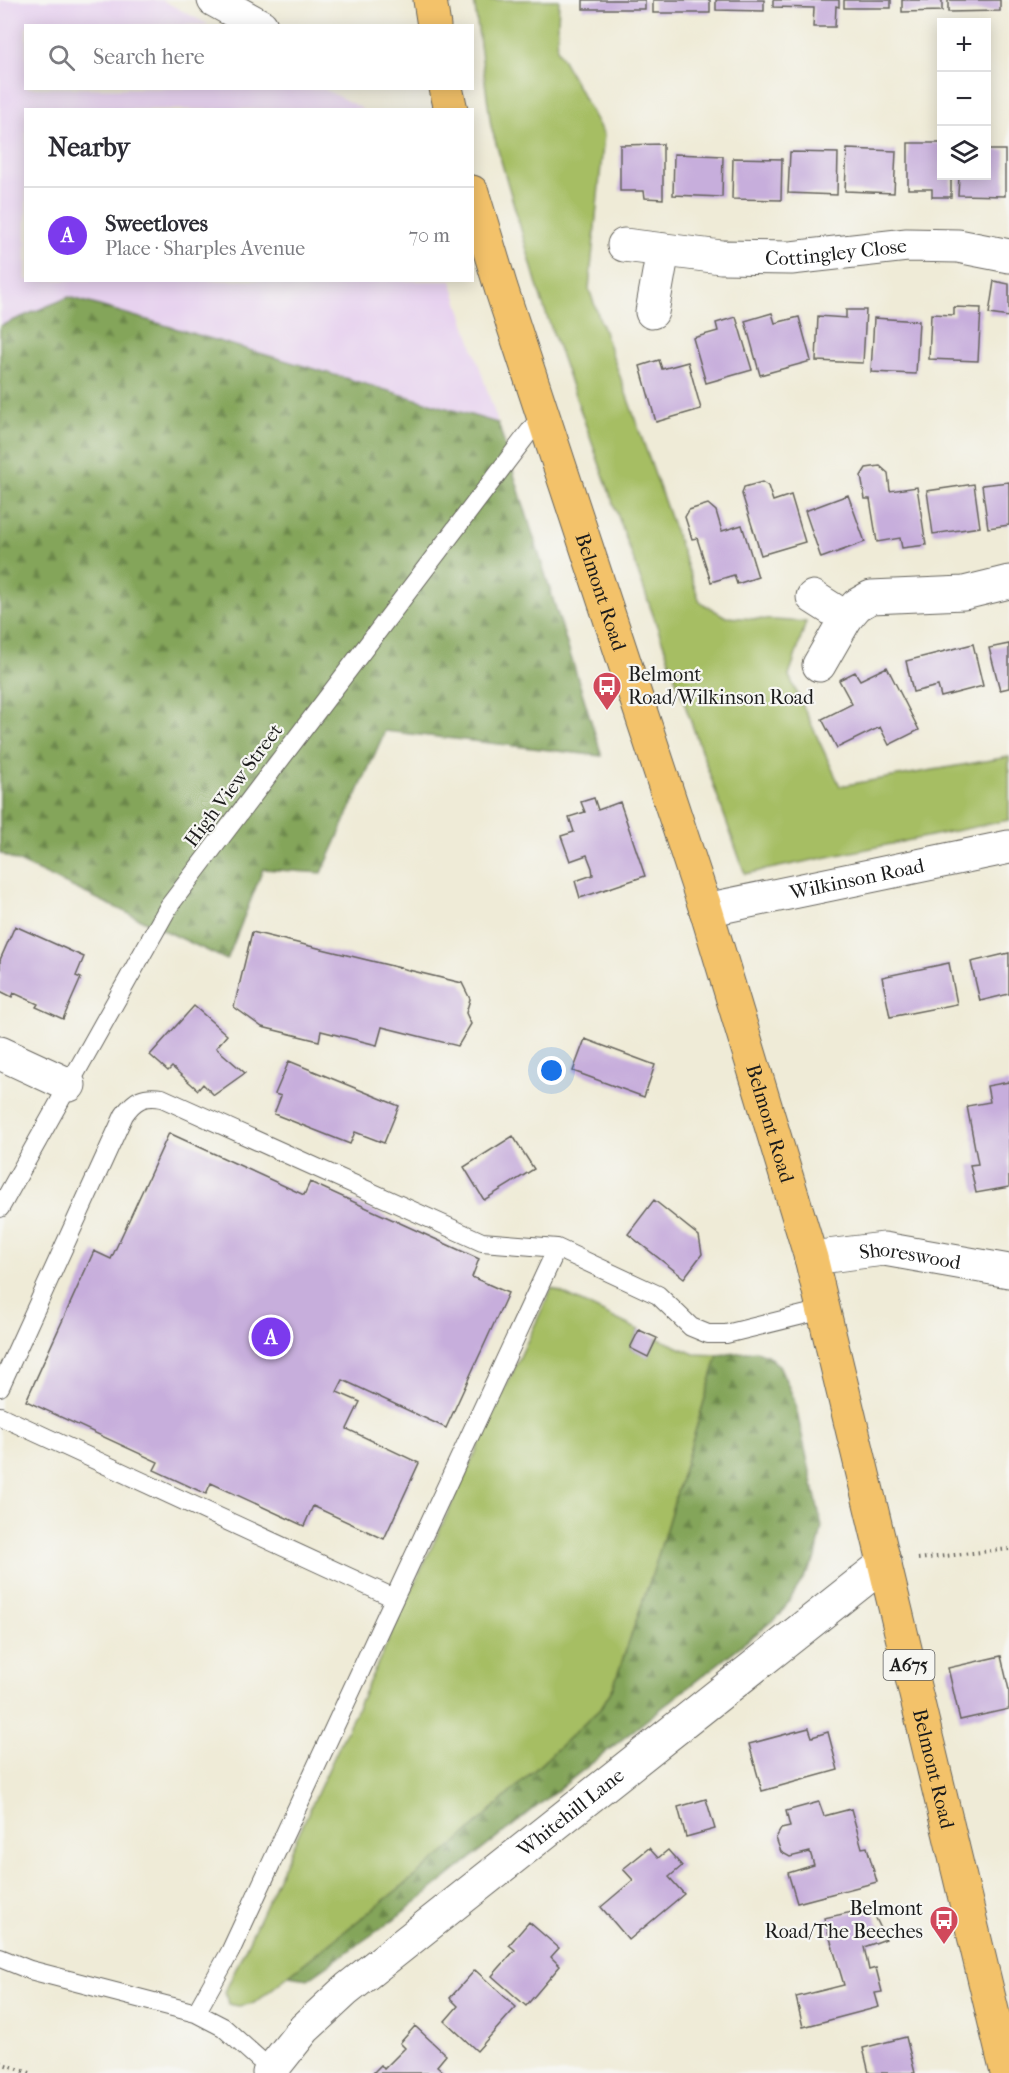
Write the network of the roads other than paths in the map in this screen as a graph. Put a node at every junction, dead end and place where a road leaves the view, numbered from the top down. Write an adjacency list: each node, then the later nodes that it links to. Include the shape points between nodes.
1 (214, 0): 3 (street)
2 (430, 0): 4 (main road)
3 (257, 24)
4 (434, 24)
5 (446, 90): 6 (main road)
6 (451, 108)
7 (474, 198): 12 (main road, Belmont Road / A675)
8 (624, 245): 9 (street, Cottingley Close)
9 (663, 250): 10 (street, Cottingley Close, via 721,257 791,258 907,245 958,246); 11 (street)
10 (1009, 256)
11 (652, 312)
12 (542, 416): 18 (main road, Belmont Road / A675); 20 (lane, High View Street, via 169,906)
13 (1009, 582): 15 (street, via 964,593 871,597)
14 (813, 597): 15 (street)
15 (846, 618): 16 (street)
16 (819, 665)
17 (1009, 847): 18 (street, Wilkinson Road)
18 (706, 910): 23 (main road, Belmont Road / A675)
19 (0, 1053): 20 (street)
20 (69, 1085): 21 (lane, High View Street)
21 (0, 1208)
22 (558, 1248): 25 (lane, via 658,1295 691,1328 708,1334 726,1334); 26 (lane, via 482,1242 162,1098 148,1096 133,1102 124,1114); 29 (lane)
23 (811, 1258): 24 (street, Shoreswood, via 884,1249); 25 (main road, Belmont Road / A675)
24 (1009, 1271)
25 (823, 1310): 28 (main road, Belmont Road / A675)
26 (0, 1387)
27 (0, 1416): 29 (lane)
28 (885, 1563): 32 (street, Whitehill Lane, via 346,1990 304,2029); 33 (main road, Belmont Road / A675)
29 (394, 1598): 31 (lane, via 230,1952)
30 (0, 1958): 31 (lane, via 30,1970)
31 (196, 2013): 32 (lane, via 223,2027)
32 (270, 2072)
33 (1006, 2073)

